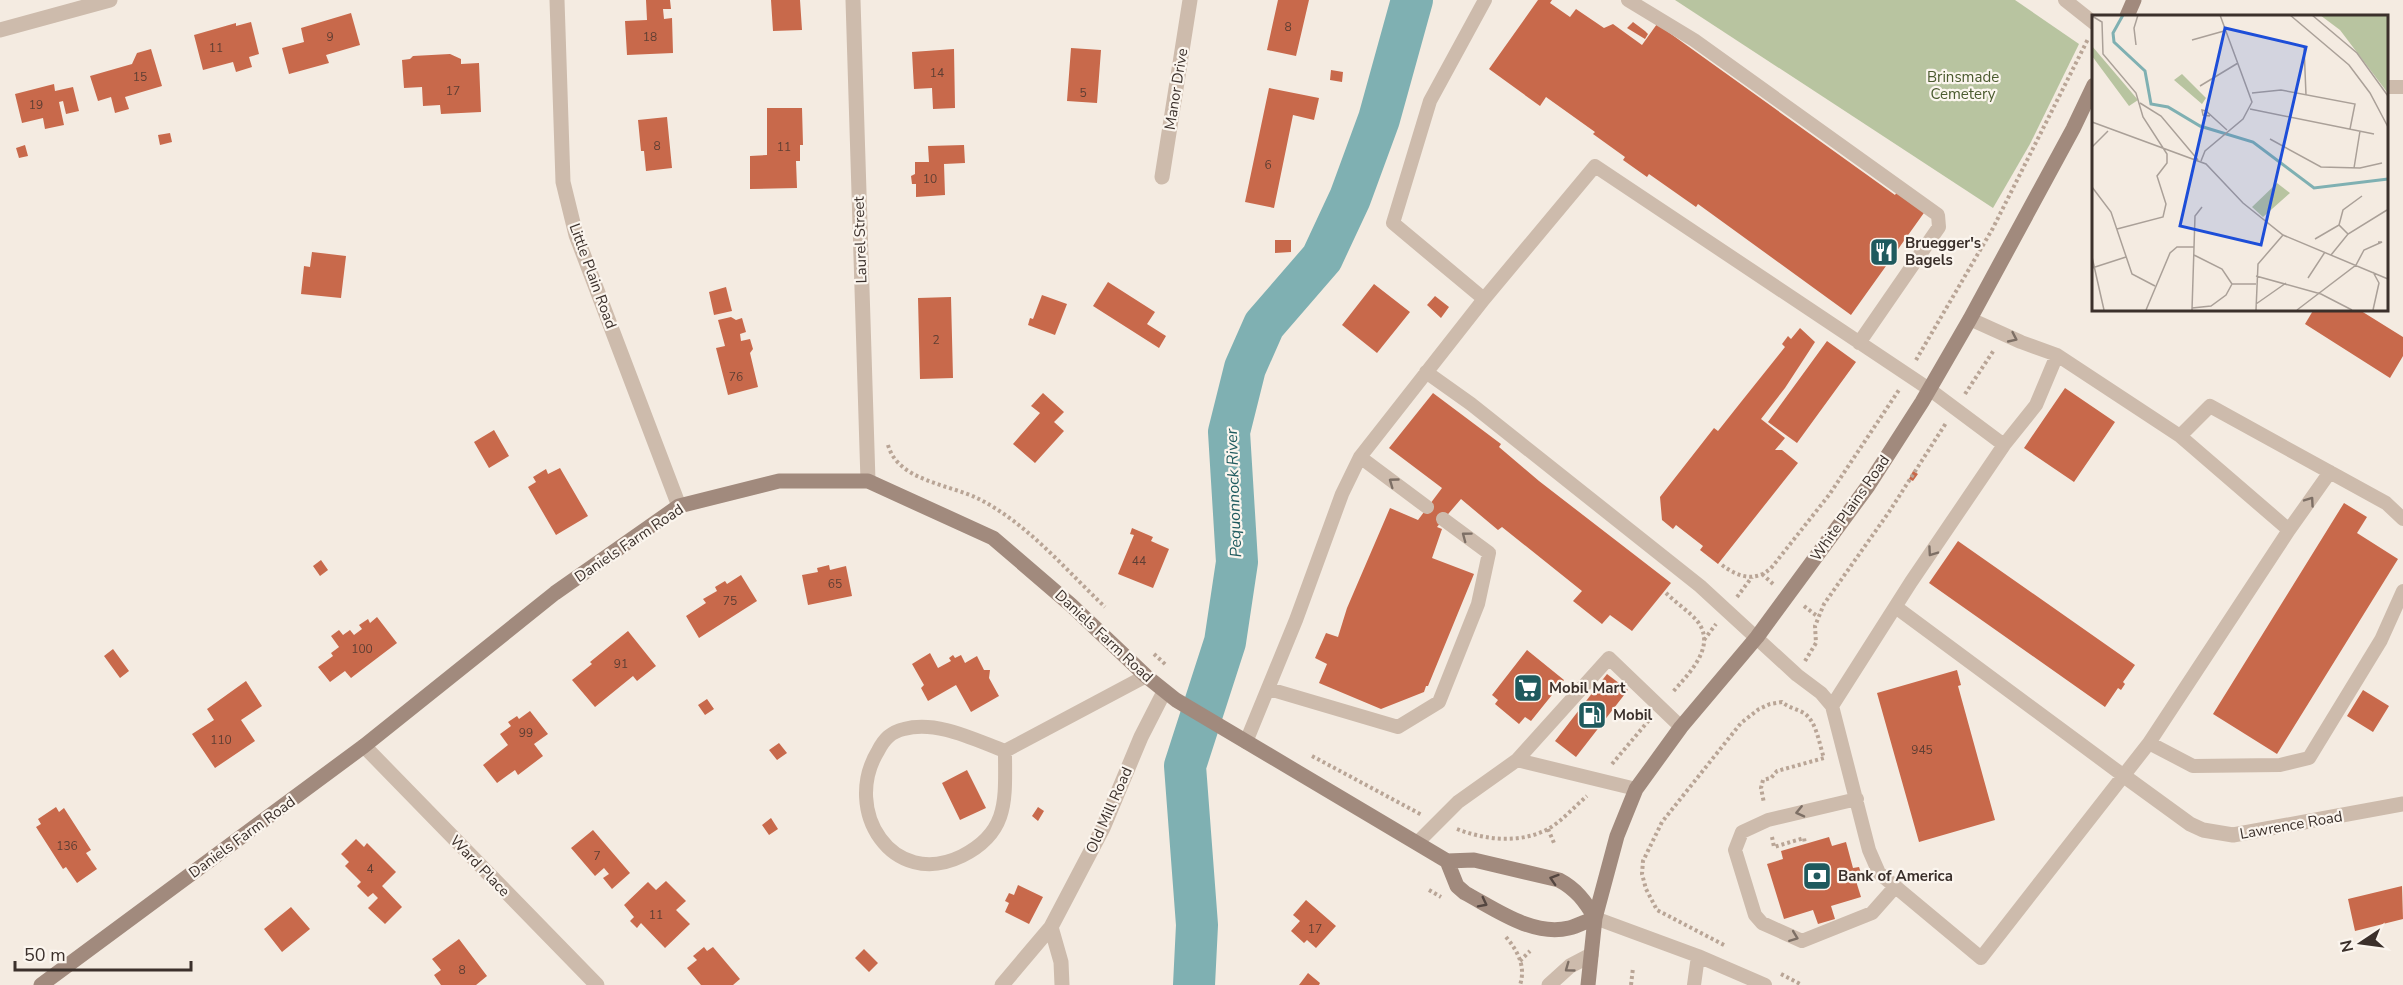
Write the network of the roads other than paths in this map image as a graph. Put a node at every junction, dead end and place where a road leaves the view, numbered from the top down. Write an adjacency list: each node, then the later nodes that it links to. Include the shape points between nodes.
1 (110, 0): 11 (street)
2 (557, 0): 25 (street, Little Plain Road, via 563,182 571,218)
3 (853, 0): 24 (street, Laurel Street)
4 (1190, 0): 13 (street, Manor Drive)
5 (1485, 0): 14 (lane, via 1430,101 1393,223)
6 (1628, 0): 16 (lane, via 1694,40 1938,215 1939,227)
7 (2065, 0): 10 (lane)
8 (2134, 0): 9 (main road)
9 (2127, 15)
10 (2092, 21)
11 (0, 30)
12 (2092, 89): 15 (main road, White Plains Road)
13 (1162, 177)
14 (1484, 299): 16 (lane, via 1595,165); 18 (lane)
15 (1970, 319): 17 (lane, one-way to 17); 19 (main road, White Plains Road)
16 (1859, 343): 19 (lane)
17 (2056, 354): 20 (lane); 21 (lane, via 2036,405)
18 (1426, 372): 22 (lane); 32 (lane, via 1614,517)
19 (1929, 389): 21 (lane); 32 (main road, White Plains Road, via 1868,486)
20 (2180, 436): 23 (lane, via 2210,406); 29 (lane)
21 (2004, 445): 31 (lane, one-way to 31, via 1911,582)
22 (1360, 457): 26 (lane, one-way to 22); 34 (lane, via 1338,504)
23 (2330, 472): 28 (lane, via 2385,503); 29 (lane, one-way to 23)
24 (868, 481): 25 (main road, Daniels Farm Road, via 779,481); 33 (main road, Daniels Farm Road, via 993,538)
25 (679, 506): 40 (main road, Daniels Farm Road, via 555,593)
26 (1427, 507)
27 (1443, 519): 34 (lane, one-way to 27, via 1398,727 1439,702 1478,604 1489,553)
28 (2403, 519)
29 (2289, 530): 39 (lane)
30 (2403, 591): 39 (lane, via 2380,640 2309,758 2280,765 2193,766)
31 (1897, 609): 36 (lane); 43 (lane)
32 (1757, 637): 36 (lane); 37 (main road, White Plains Road)
33 (1146, 676): 35 (main road, Daniels Farm Road); 41 (lane)
34 (1269, 689): 38 (lane)
35 (1170, 696): 38 (main road, Daniels Farm Road); 51 (street, Old Mill Road, via 1141,737 1103,828)
36 (1832, 706): 45 (lane)
37 (1681, 727): 42 (lane, via 1609,658); 44 (main road, White Plains Road)
38 (1246, 742): 47 (main road, Daniels Farm Road)
39 (2149, 743): 43 (lane)
40 (364, 746): 54 (main road, Daniels Farm Road); 55 (street, Ward Place)
41 (1005, 751): 41 (lane, via 1005,798 998,825 979,847 954,860 919,865 898,858 868,818 864,794 869,764 886,737 905,728 931,727)
42 (1517, 760): 44 (lane); 47 (lane, via 1458,802)
43 (2124, 776): 46 (street, Lawrence Road, via 2190,824 2233,836); 49 (lane, via 1981,958)
44 (1636, 789): 50 (main road, White Plains Road, via 1617,836)
45 (1857, 799): 49 (lane, via 1869,850 1879,873); 49 (lane, one-way to 49, via 1767,820 1742,832 1735,850 1751,908 1762,923 1802,941 1872,913)
46 (2403, 804)
47 (1417, 843): 48 (main road, Daniels Farm Road)
48 (1447, 861): 50 (main road, one-way to 48, via 1584,899 1559,880 1474,860); 50 (main road, one-way to 50, via 1456,886 1528,926 1558,930)
49 (1895, 887)
50 (1595, 918): 52 (main road, White Plains Road); 53 (lane)
51 (1051, 927): 56 (street, Old Mill Road); 57 (street, via 1061,962)
52 (1591, 955): 58 (street, one-way to 58, via 1570,966); 59 (main road, White Plains Road)
53 (1698, 956): 60 (lane); 61 (lane)
54 (41, 985)
55 (597, 985)
56 (1002, 985)
57 (1062, 985)
58 (1549, 985)
59 (1588, 985)
60 (1694, 985)
61 (1765, 985)

